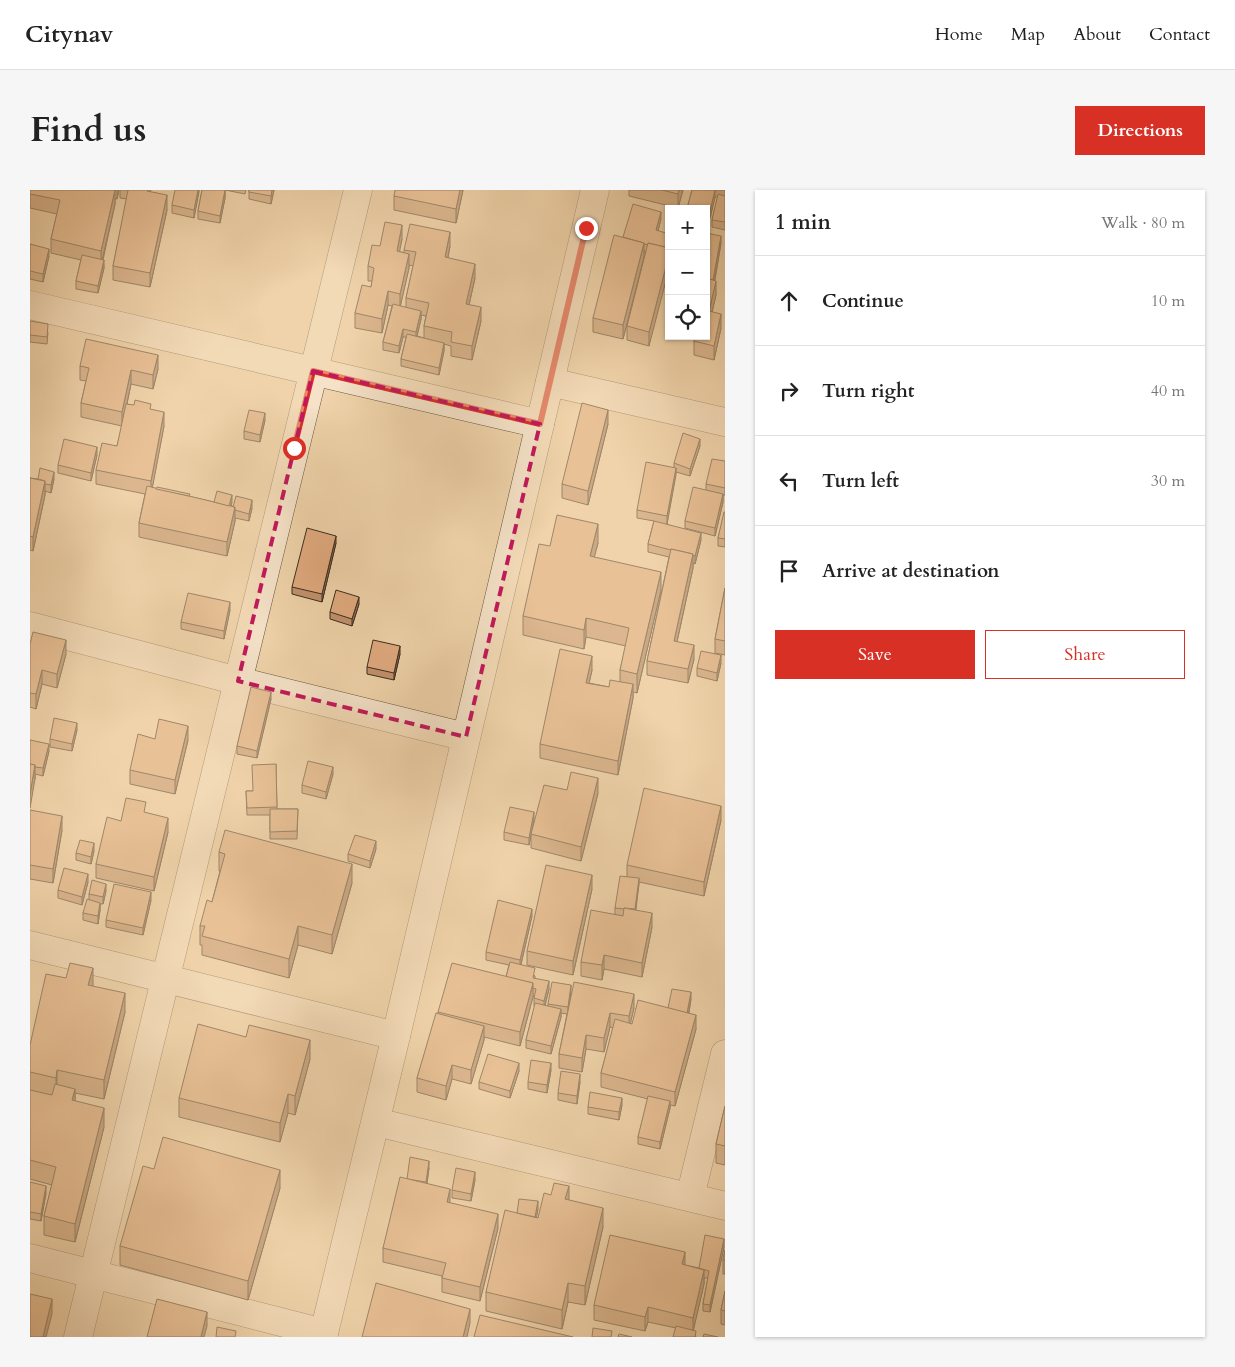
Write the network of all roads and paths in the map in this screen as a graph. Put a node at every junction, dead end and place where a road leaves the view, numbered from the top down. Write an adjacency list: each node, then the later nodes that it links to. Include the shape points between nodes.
1 (358, 190): 4 (street)
2 (595, 190): 5 (street)
3 (30, 305): 4 (street)
4 (313, 371): 7 (street); 9 (street)
5 (550, 382): 6 (street); 7 (street)
6 (725, 422)
7 (540, 424): 10 (street)
8 (30, 626): 9 (street)
9 (238, 681): 10 (street); 12 (street)
10 (466, 737): 13 (street)
11 (30, 945): 12 (street)
12 (165, 979): 13 (street); 19 (street)
13 (396, 1036): 15 (street)
14 (725, 1054): 16 (street)
15 (376, 1122): 16 (street); 20 (street)
16 (690, 1197): 17 (street)
17 (725, 1206)
18 (30, 1258): 19 (street)
19 (93, 1274): 20 (street); 21 (street)
20 (324, 1335)
21 (78, 1337)

